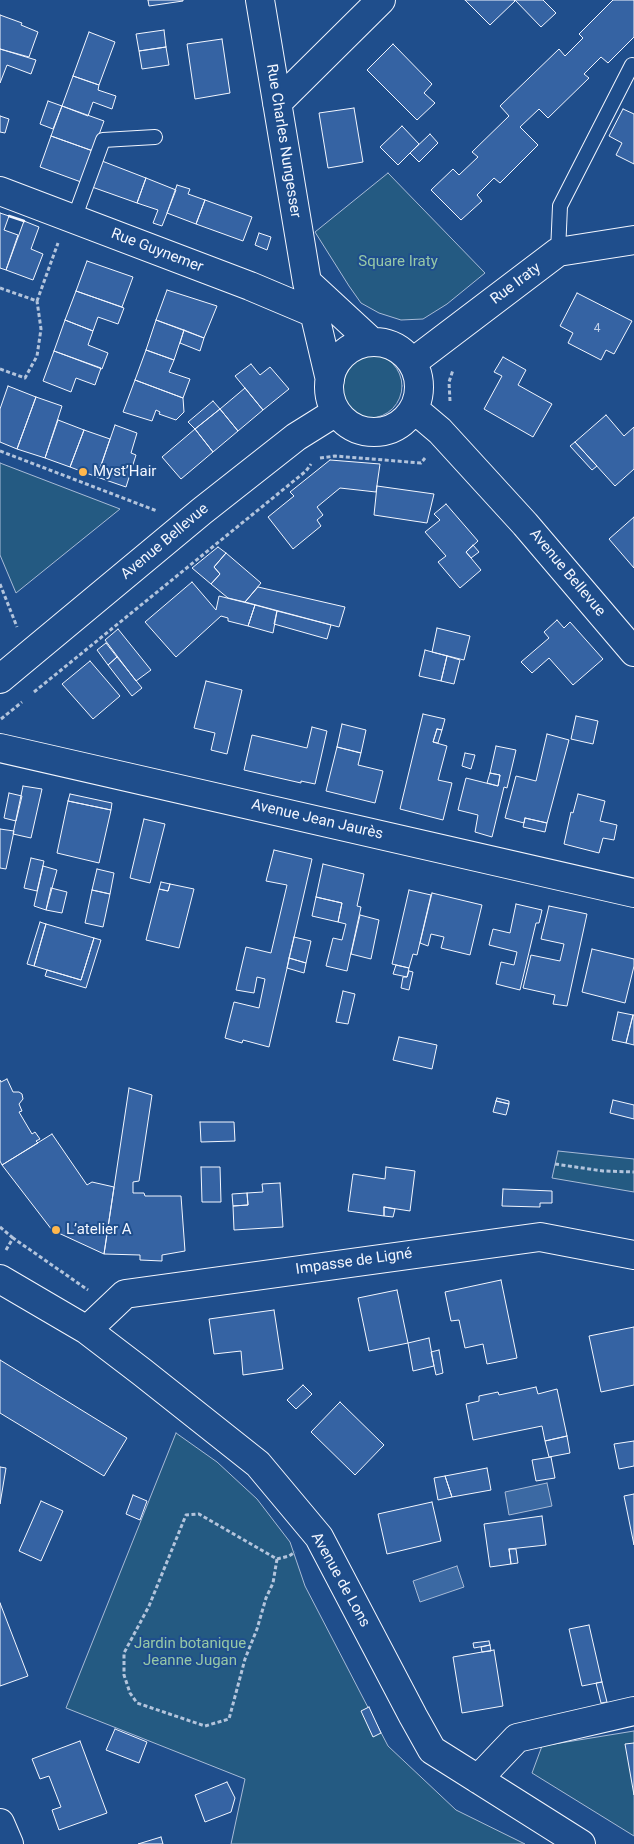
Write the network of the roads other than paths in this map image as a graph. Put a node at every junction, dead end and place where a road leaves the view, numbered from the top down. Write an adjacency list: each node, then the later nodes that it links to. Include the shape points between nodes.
1 (260, 0): 4 (street, Rue Charles Nungesser)
2 (381, 0): 4 (street)
3 (632, 65): 9 (lane, via 560,206)
4 (277, 103): 10 (street, Rue Charles Nungesser)
5 (155, 137): 7 (lane, via 103,140)
6 (0, 191): 7 (street, Rue Guynemer)
7 (71, 218): 11 (street, Rue Guynemer)
8 (634, 240): 9 (street, Rue Iraty)
9 (558, 252): 13 (street, Rue Iraty)
10 (307, 282): 11 (street, Rue Charles Nungesser); 12 (street)
11 (314, 313): 14 (street, Rue Charles Nungesser)
12 (372, 342): 13 (street, via 390,344 403,351); 14 (street, via 349,349 338,358)
13 (412, 362): 15 (street, via 420,386)
14 (330, 380): 16 (street, via 330,399)
15 (414, 409): 16 (street, via 405,422 391,430 376,433 353,427); 17 (street, Avenue Bellevue, via 440,431 525,524)
16 (336, 412): 18 (street, Avenue Bellevue, via 296,436)
17 (634, 652)
18 (0, 679)
19 (0, 748): 20 (street, Avenue Jean Jaurès)
20 (634, 893)
21 (634, 1254): 23 (street, Impasse de Ligné, via 540,1237 125,1294)
22 (0, 1279): 23 (street, Avenue de Lons)
23 (87, 1330): 25 (street, Avenue de Lons, via 258,1464 319,1537 432,1750)
24 (634, 1711): 25 (street, via 517,1738)
25 (478, 1779): 28 (street, Avenue de Lons)
26 (0, 1823): 27 (street)
27 (9, 1844)
28 (582, 1844)

